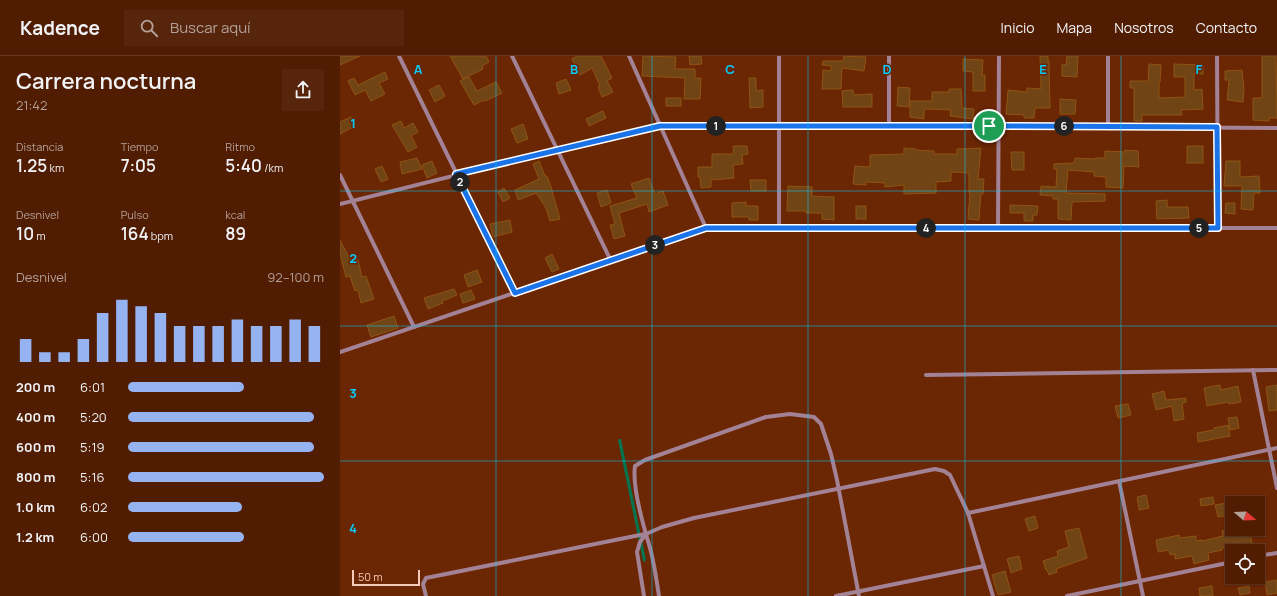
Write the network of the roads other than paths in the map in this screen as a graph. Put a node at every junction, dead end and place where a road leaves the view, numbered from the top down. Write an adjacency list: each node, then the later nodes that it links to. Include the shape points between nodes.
1 (399, 56): 17 (street)
2 (512, 56): 16 (street)
3 (629, 56): 9 (street)
4 (779, 56): 10 (street)
5 (889, 56): 11 (street)
6 (999, 56): 12 (street)
7 (1108, 56): 13 (street)
8 (1217, 56): 14 (street)
9 (660, 126): 10 (street); 16 (street); 21 (street)
10 (779, 126): 11 (street); 22 (street)
11 (889, 126): 12 (street)
12 (999, 126): 13 (street); 23 (street)
13 (1108, 126): 14 (street)
14 (1217, 127): 15 (street); 24 (street)
15 (1277, 128)
16 (557, 150): 17 (street); 26 (street)
17 (456, 174): 19 (street); 27 (street)
18 (340, 175): 19 (street)
19 (352, 200): 20 (street); 28 (street)
20 (340, 204)
21 (706, 228): 22 (street); 26 (street)
22 (779, 228): 23 (street)
23 (998, 228): 24 (street)
24 (1218, 228): 25 (street)
25 (1277, 228)
26 (611, 260): 27 (street)
27 (515, 293): 28 (street)
28 (414, 327): 29 (street)
29 (340, 352)
30 (1253, 370): 31 (street); 32 (street); 34 (street)
31 (1277, 370)
32 (926, 375)
33 (1277, 448): 34 (street)
34 (1269, 449): 35 (street); 36 (street)
35 (1119, 481): 38 (street); 44 (street)
36 (1277, 488)
37 (839, 489): 38 (street, via 935,469 950,475); 39 (street, via 694,518); 39 (street, via 821,424 814,418 804,415 766,416 645,460 635,466 634,474); 45 (street)
38 (968, 513): 43 (street)
39 (646, 534): 46 (street, via 426,578 423,584); 47 (street, via 637,552); 48 (street)
40 (1277, 552): 41 (street)
41 (1265, 555)
42 (1225, 563): 44 (street)
43 (984, 566): 45 (street); 50 (street)
44 (1140, 581): 51 (street); 52 (street)
45 (859, 594): 49 (street)
46 (426, 596)
47 (644, 596)
48 (659, 596)
49 (836, 596)
50 (993, 596)
51 (1067, 596)
52 (1142, 596)

